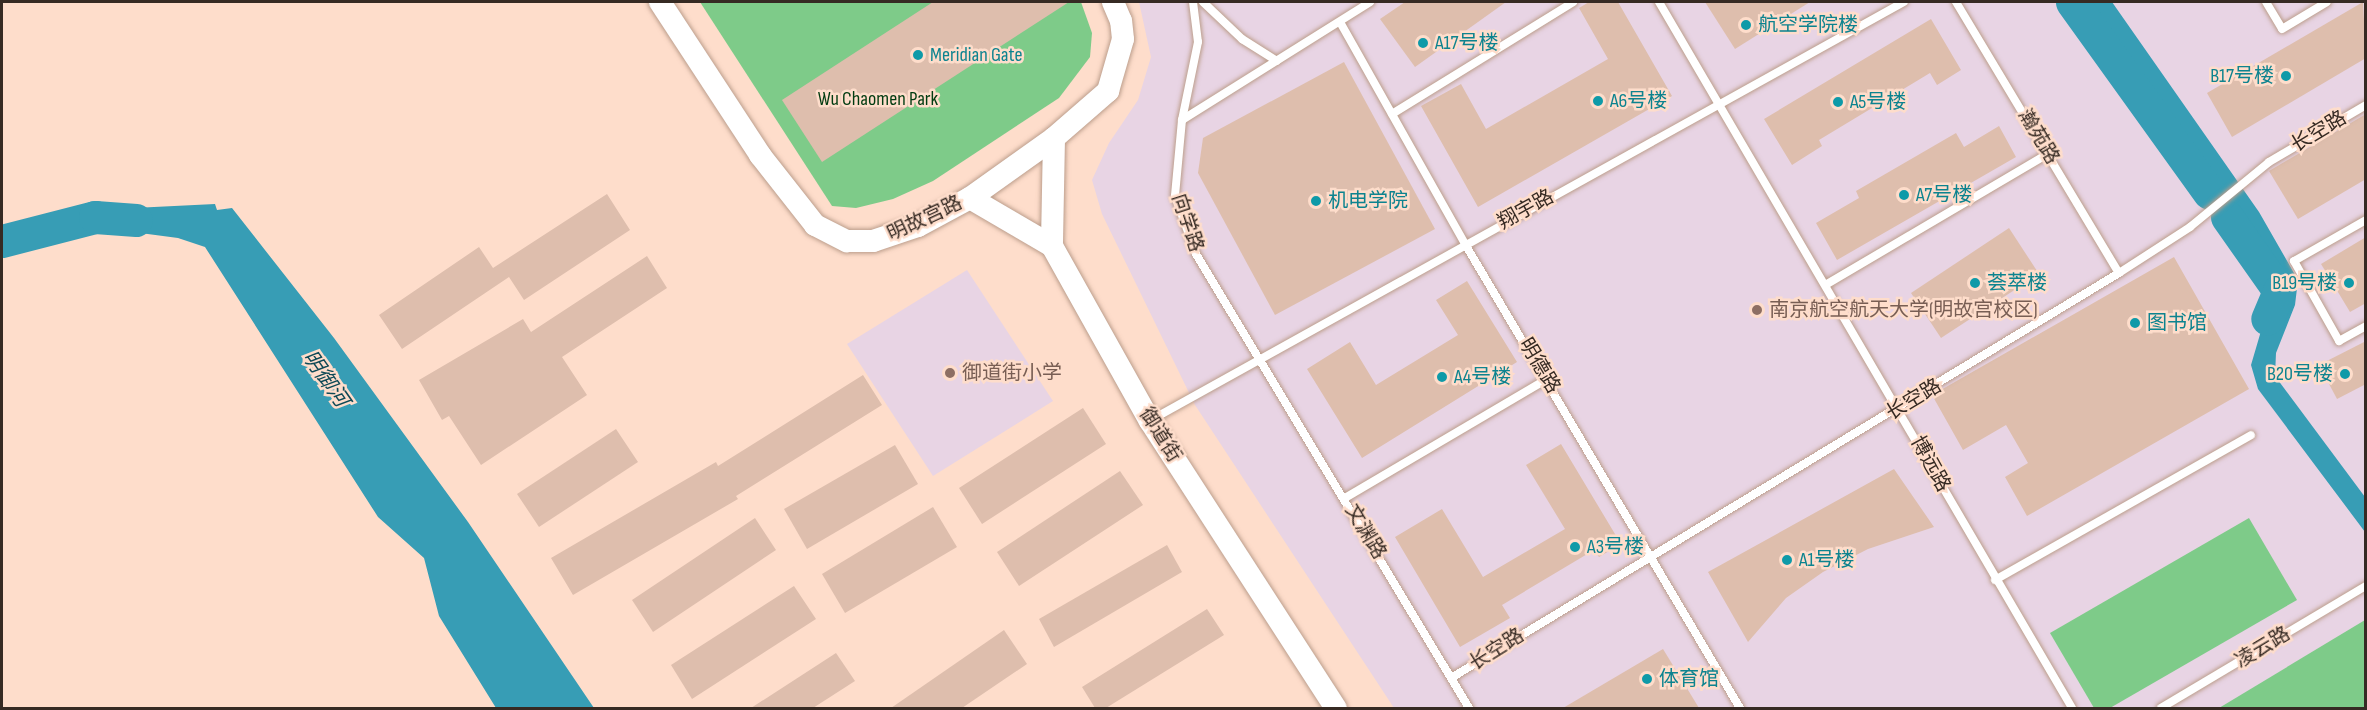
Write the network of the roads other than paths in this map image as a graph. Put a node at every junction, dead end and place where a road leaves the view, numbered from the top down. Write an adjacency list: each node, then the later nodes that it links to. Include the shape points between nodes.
1 (660, 2): 20 (main road, 明故宫路, via 760,155 815,225 847,241 873,242 918,226)
2 (1113, 2): 18 (main road, 明故宫路, via 1123,39 1116,74 1108,92)
3 (1193, 2): 17 (lane, 向学路, via 1198,42)
4 (1203, 2): 13 (lane, via 1242,39)
5 (1370, 2): 12 (lane)
6 (1573, 2): 16 (lane)
7 (1659, 2): 14 (lane, 博远路)
8 (1904, 2): 14 (lane, 翔宇路)
9 (1956, 2): 19 (lane, 瀚苑路)
10 (2266, 2): 11 (lane, via 2282,29)
11 (2327, 2)
12 (1340, 22): 13 (lane); 16 (lane, 明德路)
13 (1277, 61): 17 (lane)
14 (1718, 105): 22 (lane, 翔宇路); 25 (lane, 博远路)
15 (2366, 105): 24 (lane, 长空路, via 2269,162 2190,227)
16 (1392, 114): 22 (lane, 明德路)
17 (1182, 120): 27 (lane, 向学路, via 1175,196 1196,254)
18 (1054, 138): 20 (main road, 明故宫路); 23 (main road)
19 (2048, 154): 24 (lane, 瀚苑路); 25 (lane)
20 (970, 198): 23 (main road)
21 (2366, 220): 26 (lane, via 2294,261 2339,341)
22 (1466, 244): 27 (lane, 翔宇路); 28 (lane, 明德路)
23 (1052, 246): 30 (main road, 御道街)
24 (2119, 273): 29 (lane, 长空路)
25 (1827, 284): 29 (lane, 博远路)
26 (2366, 326)
27 (1258, 358): 30 (lane, 翔宇路); 32 (lane, 文渊路)
28 (1548, 379): 32 (lane); 33 (lane, 明德路)
29 (1899, 409): 33 (lane, 长空路); 34 (lane, 博远路)
30 (1150, 421): 37 (main road, 御道街)
31 (2252, 435): 34 (lane)
32 (1345, 498): 36 (lane, 文渊路)
33 (1650, 555): 36 (lane, 长空路); 39 (lane, 明德路)
34 (1995, 580): 40 (lane, 博远路)
35 (2366, 586): 41 (lane, 凌云路)
36 (1451, 678): 38 (lane, 文渊路)
37 (1336, 708)
38 (1469, 708)
39 (1740, 708)
40 (2072, 708)
41 (2161, 708)

